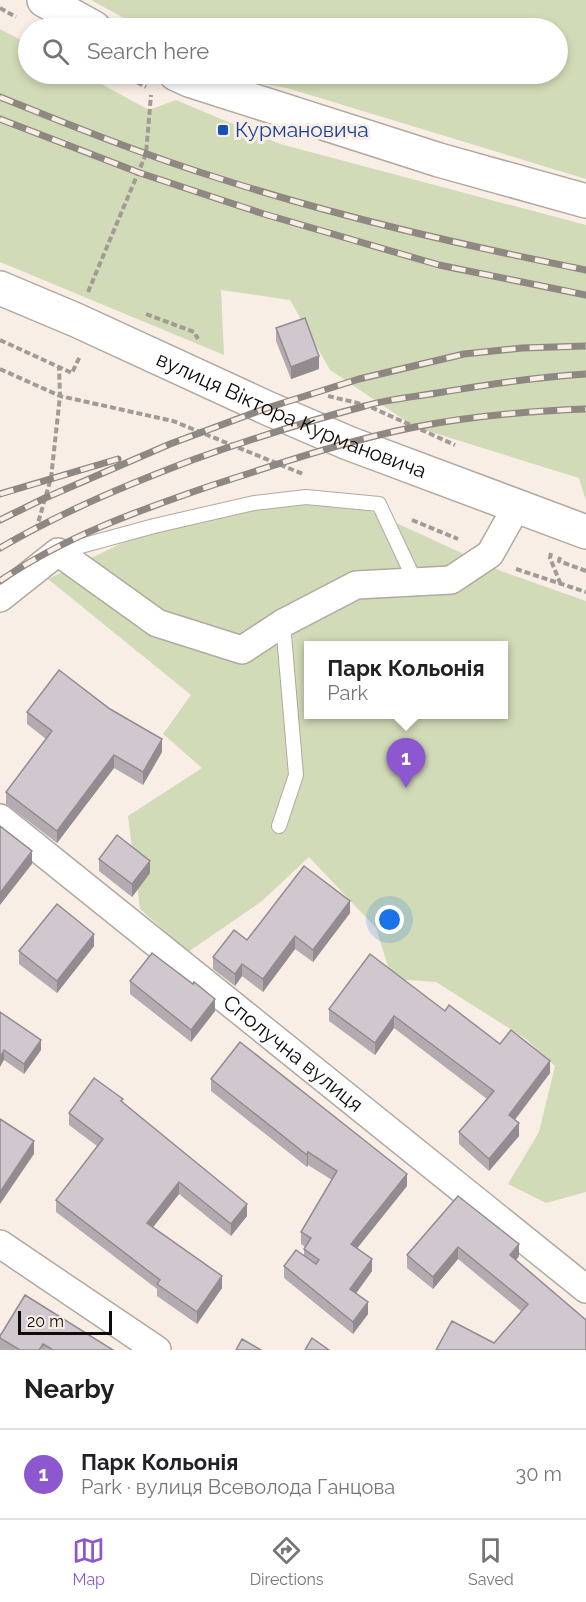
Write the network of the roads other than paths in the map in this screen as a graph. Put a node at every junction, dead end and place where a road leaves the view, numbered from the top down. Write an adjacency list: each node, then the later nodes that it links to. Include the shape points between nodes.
1 (45, 0): 2 (street)
2 (76, 18)
3 (202, 84): 4 (street, via 439,160)
4 (586, 201)
5 (0, 288): 6 (street, вулиця Віктора Курмановича, via 267,408)
6 (516, 506): 7 (street, вулиця Віктора Курмановича); 9 (street, via 490,554 451,580)
7 (585, 531)
8 (58, 552): 9 (lane, via 254,503 306,497 379,504); 10 (street); 11 (street, via 157,623 231,647 242,650)
9 (415, 581): 11 (street, via 356,585)
10 (0, 598)
11 (283, 623): 13 (lane, via 296,775)
12 (0, 818): 15 (street, Сполучна вулиця)
13 (279, 826)
14 (0, 1244): 16 (street)
15 (586, 1289)
16 (157, 1350)

